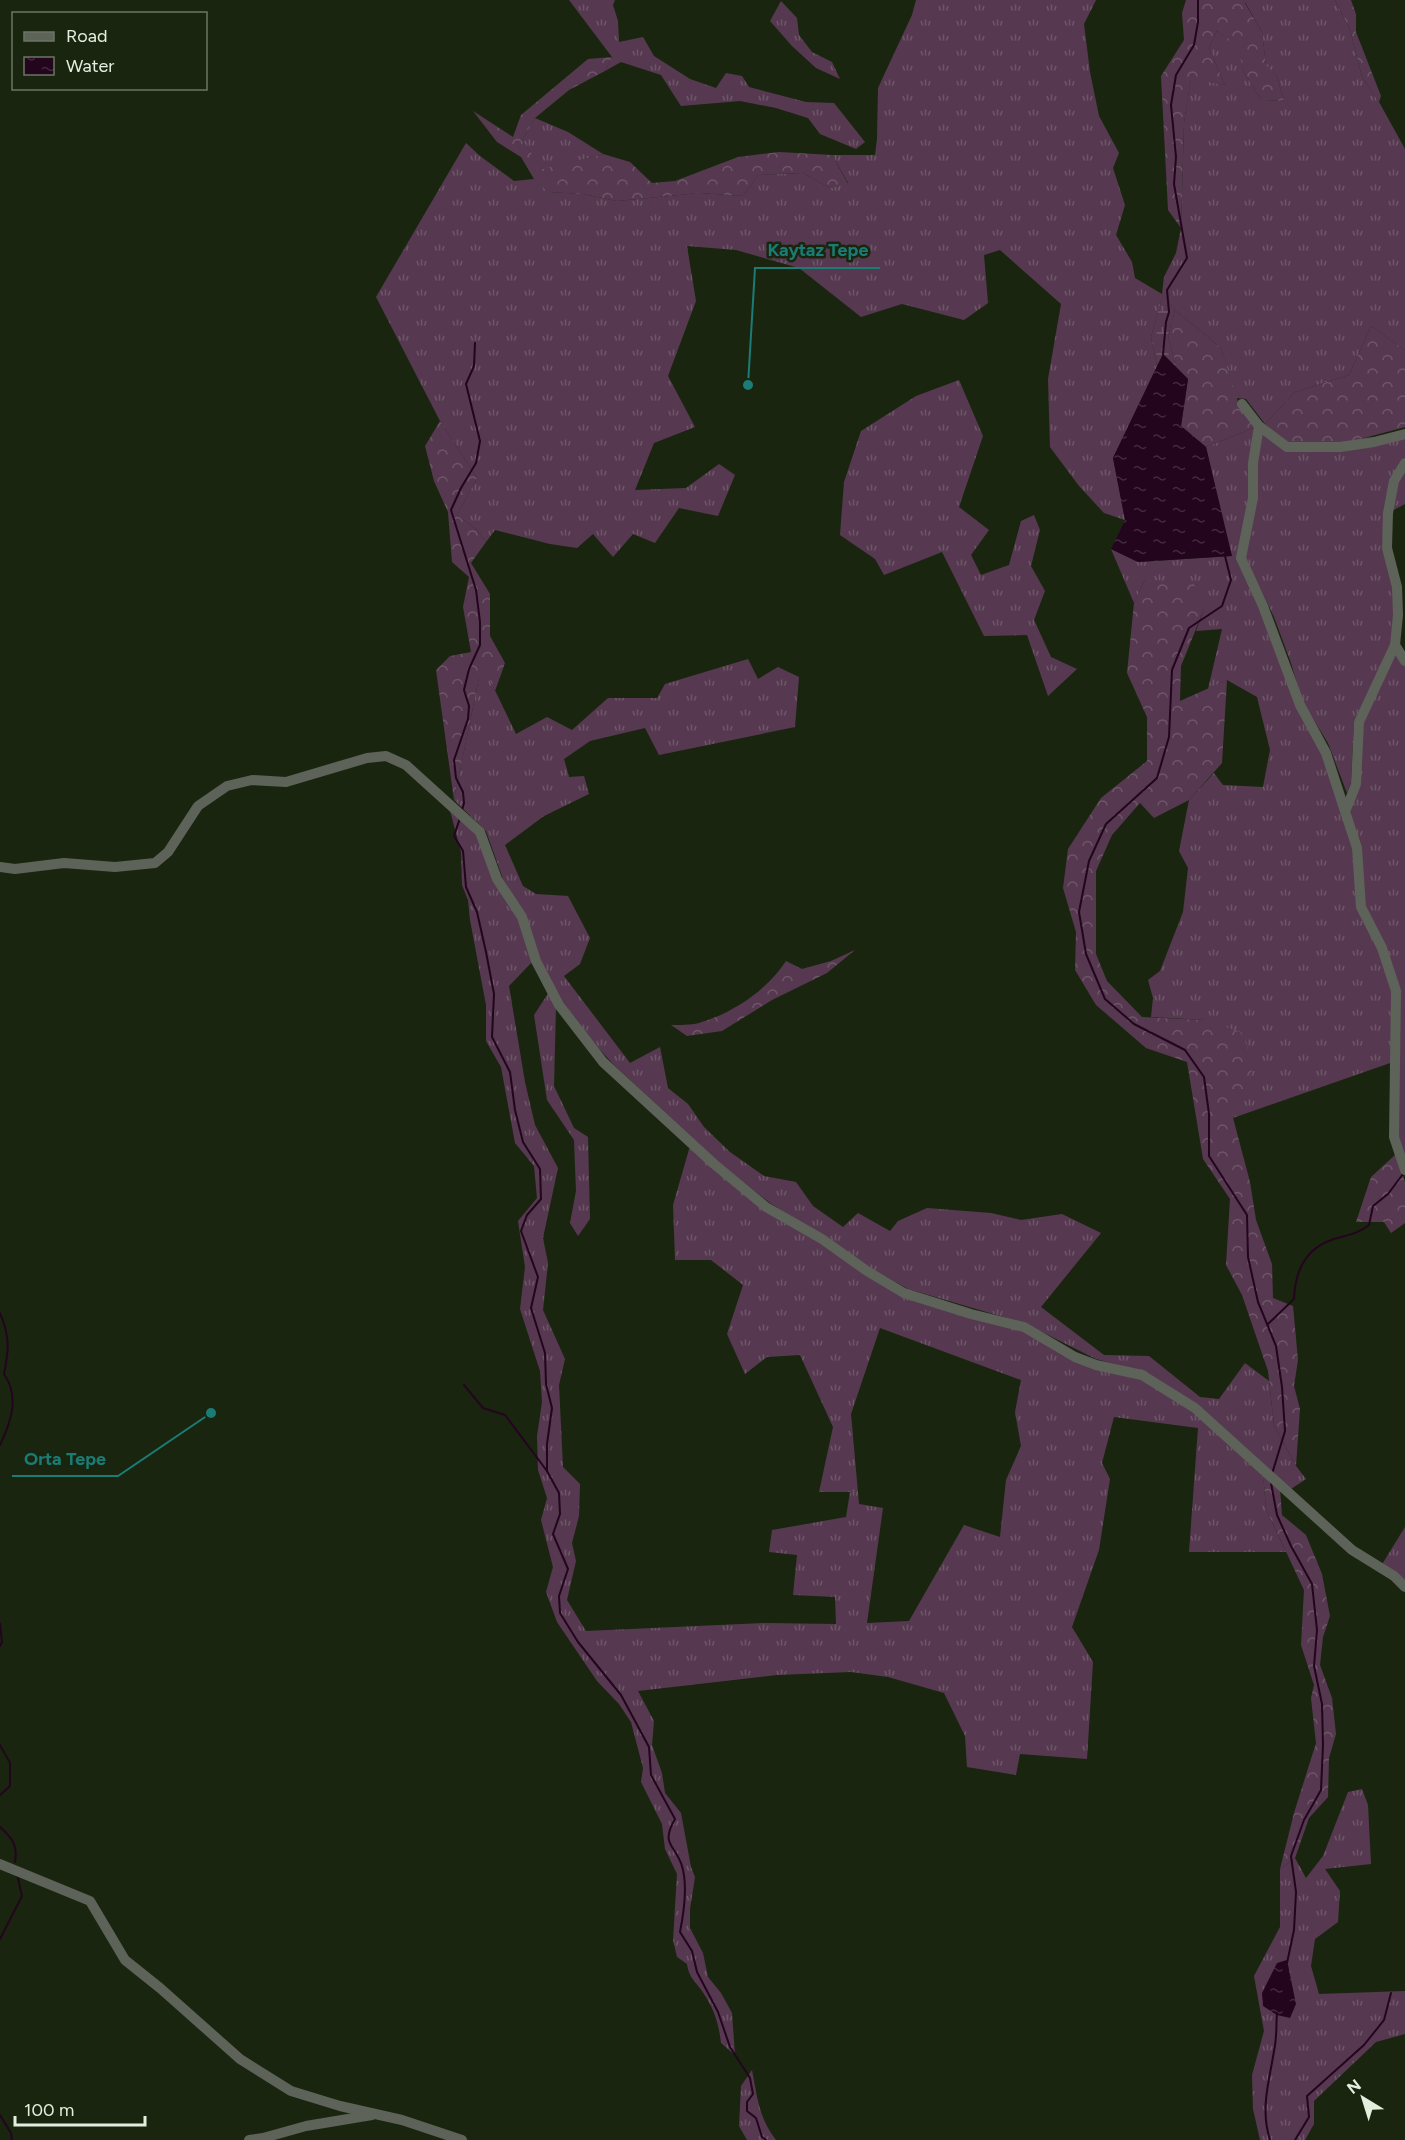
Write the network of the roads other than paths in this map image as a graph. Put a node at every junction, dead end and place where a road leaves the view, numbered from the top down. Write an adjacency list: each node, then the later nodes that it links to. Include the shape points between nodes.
1 (1242, 404): 2 (street)
2 (1259, 426): 3 (street, via 1287,447 1340,447); 7 (street, via 1253,498 1241,558 1300,705 1326,753)
3 (1405, 434)
4 (1405, 463): 5 (street, via 1394,481 1388,513 1387,548 1397,587)
5 (1395, 645): 6 (street); 7 (street, via 1359,722 1356,784)
6 (1405, 661)
7 (1346, 811): 9 (street, via 1357,848 1361,907 1382,948 1396,991 1394,1137)
8 (0, 867): 10 (street, via 154,863 168,852 198,806 227,786 252,780 286,782 367,758 386,756 406,765 480,832 497,879 522,917 536,961 559,1005 603,1062 766,1207 904,1293 1024,1327 1075,1357 1142,1376 1195,1408 1352,1550)
9 (1405, 1170)
10 (1405, 1587)
11 (0, 1864): 12 (street, via 90,1901 125,1960 240,2059 291,2091)
12 (376, 2114): 13 (street); 14 (street)
13 (249, 2140)
14 (462, 2140)

